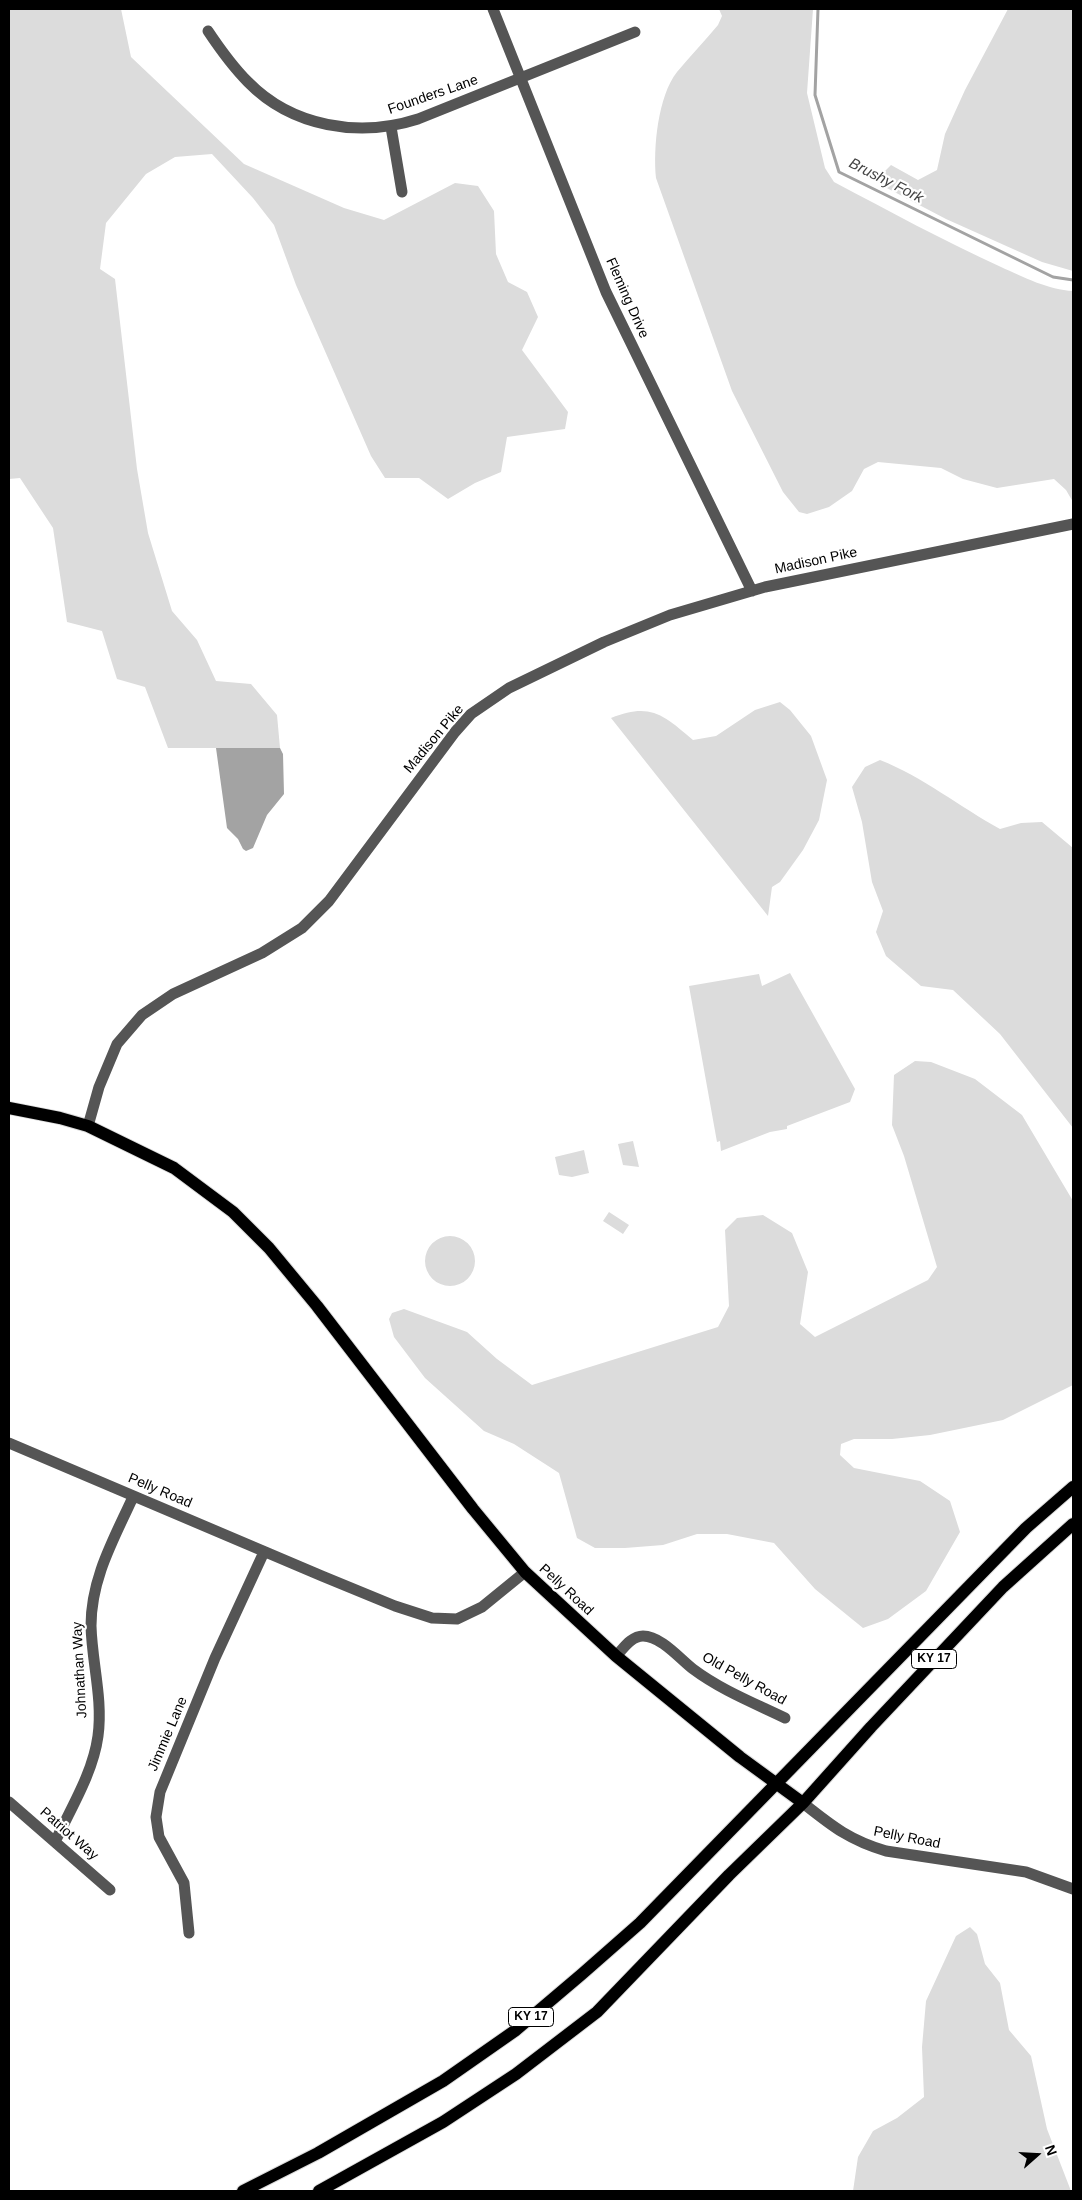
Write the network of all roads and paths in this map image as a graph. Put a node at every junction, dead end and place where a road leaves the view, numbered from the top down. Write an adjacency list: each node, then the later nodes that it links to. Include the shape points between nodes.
1 (493, 9): 4 (street, Fleming Drive)
2 (208, 31): 5 (street, Founders Lane, via 249,83 300,117 339,127 366,129)
3 (635, 32): 4 (street, Founders Lane)
4 (521, 79): 5 (street, Founders Lane, via 418,119); 8 (street, Fleming Drive, via 606,292)
5 (391, 126): 6 (street)
6 (402, 192)
7 (1073, 524): 8 (street, Madison Pike)
8 (752, 591): 10 (street, Madison Pike, via 670,615 604,642 509,688 471,714 329,901 302,928 262,953 172,994 142,1015 117,1044 99,1087)
9 (9, 1108): 10 (main road)
10 (88, 1126): 16 (main road, via 174,1168 233,1212 250,1229 317,1306 466,1501)
11 (9, 1443): 13 (street, Pelly Road)
12 (1073, 1487): 19 (main road, KY 17, via 1013,1541)
13 (133, 1497): 15 (street, Pelly Road); 22 (street, Johnathan Way, via 102,1564 94,1597 91,1627 100,1707 94,1756)
14 (1073, 1524): 21 (main road, KY 17, via 1003,1587)
15 (264, 1552): 16 (street, Pelly Road, via 432,1618 457,1619 482,1607); 25 (street, Jimmie Lane, via 215,1658 160,1792 156,1817 159,1837 184,1883)
16 (525, 1572): 17 (main road, Pelly Road)
17 (616, 1656): 18 (street, Old Pelly Road, via 634,1638 643,1636 658,1641 716,1684); 19 (main road, Pelly Road)
18 (785, 1718)
19 (776, 1785): 21 (main road, Pelly Road); 26 (main road, KY 17, via 640,1923 516,2030 443,2080)
20 (9, 1802): 22 (street, Patriot Way)
21 (803, 1803): 23 (street, Pelly Road, via 841,1833 863,1844 886,1851 1026,1872); 27 (main road, KY 17, via 597,2012 516,2074 443,2122)
22 (55, 1842): 24 (street, Patriot Way)
23 (1073, 1889)
24 (110, 1890)
25 (189, 1933)
26 (243, 2191)
27 (319, 2191)

